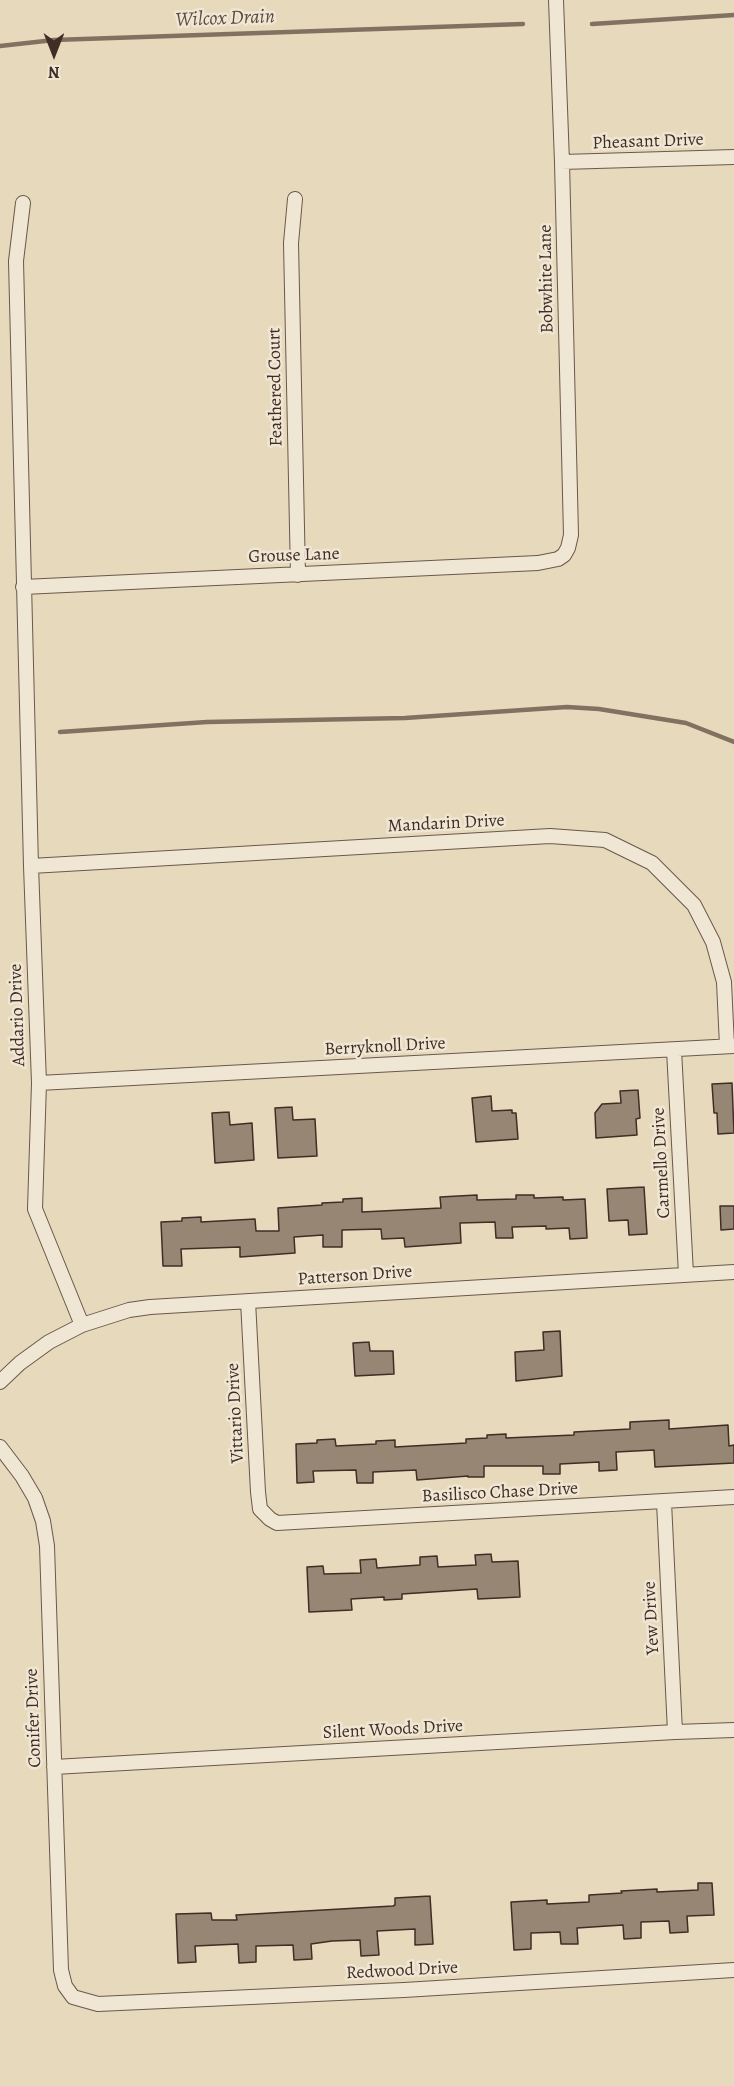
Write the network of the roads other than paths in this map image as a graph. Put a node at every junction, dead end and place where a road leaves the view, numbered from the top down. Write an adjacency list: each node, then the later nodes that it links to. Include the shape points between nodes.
1 (555, 0): 3 (street, Bobwhite Lane)
2 (734, 157): 3 (street, Pheasant Drive)
3 (562, 162): 6 (street, Bobwhite Lane, via 571,535)
4 (295, 199): 7 (street, Feathered Court, via 291,243)
5 (23, 203): 8 (street, Addario Drive, via 16,261)
6 (564, 555): 7 (street, Grouse Lane, via 538,563)
7 (298, 575): 8 (street, Grouse Lane)
8 (24, 587): 9 (street, Addario Drive)
9 (31, 866): 10 (street, Mandarin Drive, via 550,836 605,840 652,863 694,905 713,942 724,982); 12 (street, Addario Drive)
10 (731, 1046): 11 (street, Berryknoll Drive)
11 (674, 1050): 12 (street, Berryknoll Drive); 14 (street, Carmello Drive)
12 (39, 1083): 16 (street, Addario Drive, via 35,1209)
13 (734, 1272): 14 (street, Patterson Drive)
14 (686, 1274): 15 (street, Patterson Drive)
15 (248, 1301): 16 (street, Patterson Drive, via 129,1310); 21 (street, Vittario Drive, via 258,1492 260,1509)
16 (82, 1325): 17 (street, Patterson Drive, via 49,1342)
17 (0, 1382)
18 (0, 1447): 24 (street, Conifer Drive, via 35,1498 43,1521)
19 (734, 1497): 20 (street, Basilisco Chase Drive)
20 (664, 1502): 21 (street, Basilisco Chase Drive, via 289,1524); 23 (street, Yew Drive)
21 (270, 1519)
22 (734, 1730): 23 (street, Silent Woods Drive)
23 (675, 1732): 24 (street, Silent Woods Drive)
24 (54, 1767): 26 (street, Conifer Drive, via 61,1970)
25 (734, 1970): 26 (street, Redwood Drive, via 98,2004)
26 (73, 1997)

